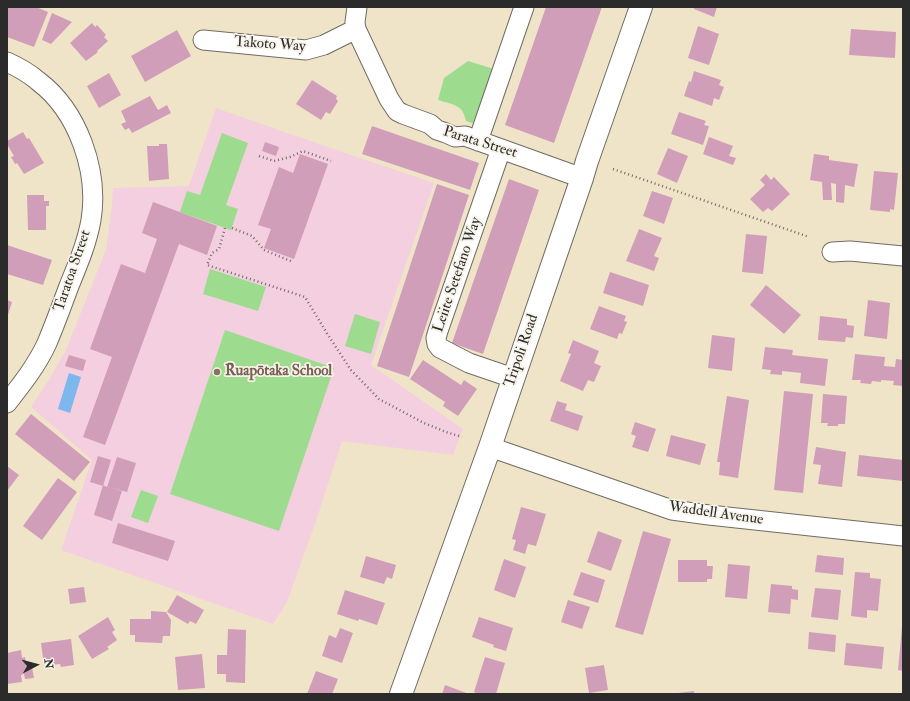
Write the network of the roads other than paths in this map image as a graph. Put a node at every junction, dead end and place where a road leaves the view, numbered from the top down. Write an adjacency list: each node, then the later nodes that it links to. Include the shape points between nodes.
1 (357, 7): 4 (street, Parata Street)
2 (642, 7): 9 (street, Tripoli Road)
3 (521, 8): 7 (street)
4 (356, 29): 5 (street, Takoto Way, via 324,45 306,50); 7 (street, Parata Street, via 397,111 430,124 446,134 455,137 465,136)
5 (203, 40)
6 (7, 62): 13 (street, Taratoa Street, via 39,81 70,117 83,145 92,182 92,200 86,240 50,335 41,356)
7 (478, 141): 8 (street, Parata Street)
8 (501, 149): 9 (street, Parata Street); 12 (street, Leiite Setefano Way, via 436,338 440,348 469,363)
9 (582, 178): 12 (street, Tripoli Road)
10 (832, 252): 11 (street, via 850,251)
11 (903, 256)
12 (513, 378): 14 (street, Tripoli Road)
13 (7, 403)
14 (490, 447): 15 (street, Waddell Avenue, via 672,510); 16 (street, Tripoli Road)
15 (903, 536)
16 (401, 694)

